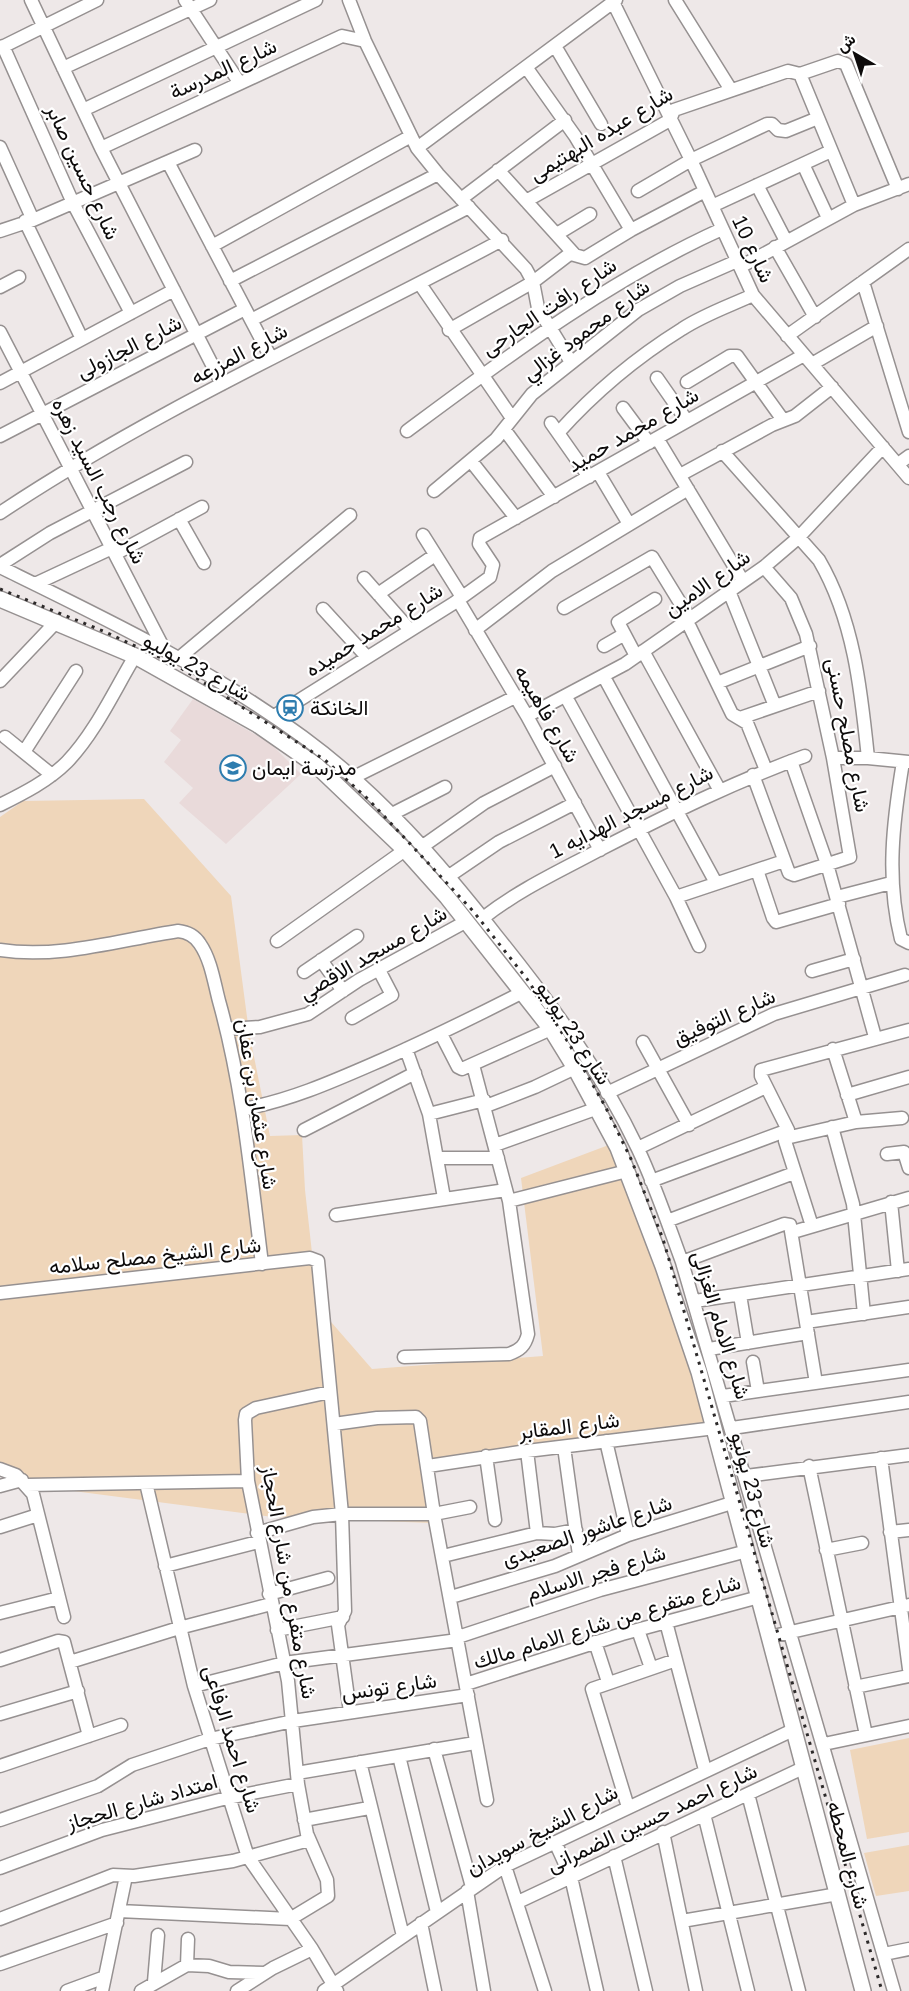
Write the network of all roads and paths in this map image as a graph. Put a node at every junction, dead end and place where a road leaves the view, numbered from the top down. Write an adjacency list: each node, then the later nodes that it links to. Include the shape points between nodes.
1 (31, 0): 9 (street)
2 (97, 0): 9 (street)
3 (210, 0): 8 (street)
4 (316, 0): 13 (street)
5 (349, 0): 10 (street)
6 (675, 0): 18 (street)
7 (614, 1): 11 (street); 21 (street, شارع 10)
8 (188, 5): 13 (street); 15 (street)
9 (43, 26): 12 (street); 15 (street)
10 (365, 41): 17 (street, شارع المدرسة, via 342,36); 24 (street)
11 (555, 46): 14 (street); 23 (street)
12 (1, 47): 42 (street, شارع حسين صابر)
13 (215, 48): 17 (street); 19 (street)
14 (526, 67): 22 (street); 27 (street)
15 (63, 68): 19 (street)
16 (800, 74): 18 (street, شارع عبده البهتيمى, via 788,71); 20 (street); 38 (street, شارع عبده البهتيمى, via 838,61 846,63)
17 (239, 82): 26 (street, شارع المدرسة)
18 (731, 90): 21 (street, شارع عبده البهتيمى, via 675,110)
19 (83, 110): 26 (street)
20 (818, 118): 29 (street); 30 (street, via 786,130 767,124)
21 (671, 119): 30 (street, شارع 10); 32 (street, شارع عبده البهتيمى)
22 (565, 120): 32 (street); 34 (street, شارع الجازولى)
23 (601, 124)
24 (411, 136): 27 (street); 55 (street)
25 (0, 147): 48 (street)
26 (100, 148): 36 (street)
27 (417, 148): 35 (street)
28 (195, 150): 31 (street)
29 (831, 151): 33 (street); 44 (street)
30 (691, 160): 39 (street); 40 (street, شارع 10)
31 (168, 162): 36 (street); 55 (street)
32 (591, 164): 41 (street, شارع عبده البهتيمى); 50 (street)
33 (803, 164): 37 (street); 47 (street)
34 (498, 170): 41 (street); 43 (street, شارع الجازولى)
35 (438, 174): 43 (street); 60 (street)
36 (119, 183): 42 (street); 65 (street)
37 (757, 185): 45 (street); 54 (street)
38 (903, 186): 44 (street, شارع محمود غزالي)
39 (638, 191)
40 (705, 191): 45 (street, شارع 10); 50 (street)
41 (526, 201): 52 (street)
42 (73, 203): 48 (street); 67 (street, شارع حسين صابر)
43 (465, 203): 53 (street); 68 (street, شارع الجازولى)
44 (854, 205): 47 (street, شارع محمود غزالي)
45 (712, 206): 49 (street, شارع 10)
46 (590, 214): 52 (street)
47 (828, 218): 54 (street, شارع محمود غزالي)
48 (29, 221): 51 (street); 76 (street)
49 (722, 229): 58 (street, شارع 10); 71 (street, شارع رافت الجارحى, via 654,261)
50 (631, 230): 57 (street, via 585,258)
51 (0, 231)
52 (557, 234): 57 (street)
53 (502, 240): 61 (street); 63 (street, شارع المزرعه)
54 (780, 244): 58 (street, شارع محمود غزالي); 69 (street)
55 (212, 246): 60 (street)
56 (909, 249): 62 (street)
57 (574, 255): 61 (street, via 567,256)
58 (738, 264): 66 (street, شارع 10); 79 (street, شارع محمود غزالي, via 650,302)
59 (19, 277): 64 (street)
60 (230, 281): 68 (street)
61 (533, 282): 71 (street, via 538,308); 72 (street)
62 (863, 282): 69 (street); 70 (street)
63 (420, 284): 72 (street); 77 (street, شارع المزرعه)
64 (0, 287)
65 (174, 290): 67 (street); 73 (street)
66 (753, 295): 74 (street, شارع 10); 105 (street, via 684,328 554,428)
67 (131, 313): 76 (street)
68 (248, 315): 73 (street, شارع الجازولى); 77 (street)
69 (815, 317): 74 (street)
70 (877, 326): 78 (street, شارع محمد حميد); 95 (street)
71 (548, 327): 79 (street); 81 (street, شارع رافت الجارحى)
72 (449, 330): 81 (street)
73 (197, 334): 86 (street); 89 (street, شارع الجازولى)
74 (787, 336): 78 (street, شارع 10)
75 (1, 338): 80 (street, شارع رجب السيد زهره)
76 (82, 339): 80 (street)
77 (271, 358): 86 (street, شارع المزرعه)
78 (808, 360): 84 (street, شارع محمد حميد); 87 (street, شارع 10)
79 (571, 362): 90 (street, شارع محمود غزالي, via 532,394)
80 (21, 372): 85 (street); 89 (street, شارع رجب السيد زهره)
81 (481, 376): 90 (street); 94 (street, شارع رافت الجارحى)
82 (657, 378): 92 (street)
83 (687, 382): 84 (street, via 733,355)
84 (756, 382): 91 (street); 92 (street, شارع محمد حميد)
85 (0, 383)
86 (222, 384): 104 (street, شارع المزرعه)
87 (832, 387): 91 (street); 98 (street, شارع 10)
88 (623, 408): 97 (street)
89 (42, 414): 96 (street, شارع الجازولى); 104 (street, شارع رجب السيد زهره)
90 (512, 418): 93 (street, شارع محمود غزالي)
91 (783, 420): 99 (street)
92 (687, 422): 97 (street, شارع محمد حميد)
93 (504, 429): 101 (street, شارع محمود غزالي); 110 (street)
94 (407, 431)
95 (909, 432)
96 (0, 436)
97 (653, 440): 105 (street, شارع محمد حميد); 106 (street)
98 (883, 447): 103 (street, شارع 10); 119 (street, شارع الامين)
99 (722, 451): 106 (street); 119 (street)
100 (909, 456): 103 (street)
101 (471, 461): 109 (street, شارع محمود غزالي); 115 (street)
102 (186, 462): 112 (street)
103 (897, 464): 107 (street, شارع 10)
104 (70, 466): 112 (street, شارع رجب السيد زهره); 113 (street, شارع المزرعه)
105 (594, 475): 110 (street, شارع محمد حميد); 117 (street)
106 (680, 475): 108 (street)
107 (909, 478)
108 (688, 489): 117 (street); 127 (street)
109 (434, 491)
110 (554, 497): 115 (street, شارع محمد حميد)
111 (202, 507): 116 (street)
112 (93, 512): 120 (street, شارع رجب السيد زهره); 123 (street, via 50,533)
113 (0, 513)
114 (350, 515): 147 (street)
115 (516, 518): 125 (street, شارع محمد حميد, via 480,538 479,544 493,565)
116 (179, 519): 120 (street); 122 (street)
117 (629, 524): 139 (street, via 552,571)
118 (423, 535): 121 (street, شارع فاهيمه)
119 (798, 538): 124 (street, شارع الامين); 165 (street, via 819,560 848,627)
120 (113, 551): 128 (street); 143 (street, شارع رجب السيد زهره)
121 (435, 555): 130 (street); 131 (street, شارع فاهيمه)
122 (204, 562)
123 (0, 566): 128 (street, شارع الامام الغزالى)
124 (764, 567): 127 (street, شارع الامين); 142 (street, شارع مصلح حسنى, via 790,598)
125 (493, 574): 131 (street, شارع محمد حميده)
126 (364, 578): 130 (street)
127 (743, 582): 129 (street, شارع الامين)
128 (35, 584): 143 (street, شارع الامام الغزالى)
129 (729, 591): 136 (street, شارع الامين); 148 (street)
130 (378, 594): 138 (street)
131 (460, 599): 138 (street, شارع محمد حميده); 139 (street, شارع فاهيمه)
132 (655, 599): 140 (street, via 618,622)
133 (2, 603): 137 (street, شارع 23 يوليو)
134 (564, 608): 136 (street, via 652,557)
135 (323, 609): 146 (street)
136 (688, 620): 144 (street, شارع الامين); 152 (street)
137 (57, 621): 145 (street, شارع 23 يوليو); 151 (street)
138 (410, 630): 146 (street, شارع محمد حميده)
139 (475, 630): 154 (street, شارع فاهيمه)
140 (623, 635): 141 (street); 144 (street)
141 (604, 646)
142 (810, 646): 148 (street); 153 (street, شارع مصلح حسنى)
143 (164, 649): 147 (street, شارع الامام الغزالى)
144 (640, 654): 150 (street, شارع الامين); 174 (street)
145 (135, 656): 170 (street, via 79,747); 181 (street, شارع 23 يوليو, via 288,744 344,789)
146 (368, 657): 158 (street, شارع محمد حميده)
147 (179, 658): 158 (street, شارع الامام الغزالى)
148 (758, 665): 152 (street); 156 (street)
149 (76, 671): 162 (street)
150 (604, 677): 155 (street, شارع الامين); 177 (street)
151 (0, 681)
152 (717, 683): 159 (street, via 732,714)
153 (819, 690): 156 (street); 164 (street, شارع مصلح حسنى)
154 (515, 697): 157 (street, شارع فاهيمه); 172 (street)
155 (566, 697): 157 (street, شارع الامين); 179 (street)
156 (774, 706): 159 (street)
157 (527, 716): 168 (street, شارع فاهيمه)
158 (274, 717): 172 (street, شارع الامام الغزالى)
159 (740, 718): 169 (street, via 750,728)
160 (15, 728): 161 (street)
161 (3, 739): 162 (street)
162 (24, 752): 170 (street)
163 (805, 756): 166 (street, شارع مسجد الهدايه 1)
164 (833, 758): 165 (street); 183 (street, شارع مصلح حسنى, via 851,854)
165 (868, 758): 167 (street)
166 (791, 761): 169 (street, شارع مسجد الهدايه 1); 183 (street)
167 (906, 762): 188 (street, via 894,814)
168 (555, 766): 175 (street, شارع فاهيمه); 180 (street, via 484,802)
169 (766, 770): 171 (street, شارع مسجد الهدايه 1)
170 (52, 775): 176 (street)
171 (753, 775): 174 (street, شارع مسجد الهدايه 1); 184 (street)
172 (354, 777): 178 (street, شارع الامام الغزالى)
173 (445, 787): 178 (street)
174 (719, 789): 177 (street, شارع مسجد الهدايه 1)
175 (575, 803): 182 (street, شارع فاهيمه); 186 (street, via 499,842)
176 (0, 805)
177 (678, 811): 179 (street, شارع مسجد الهدايه 1); 187 (street)
178 (392, 814): 180 (street, شارع الامام الغزالى)
179 (639, 829): 182 (street, شارع مسجد الهدايه 1); 189 (street)
180 (423, 846): 186 (street, شارع الامام الغزالى)
181 (405, 850): 192 (street, شارع 23 يوليو); 194 (street)
182 (600, 850): 191 (street, شارع مسجد الهدايه 1, via 528,886)
183 (827, 864): 184 (street, شارع مصلح حسنى, via 794,875); 190 (street)
184 (786, 866): 185 (street, شارع مصلح حسنى)
185 (757, 870): 187 (street, شارع مصلح حسنى); 190 (street, via 776,921)
186 (448, 876): 191 (street, شارع الامام الغزالى)
187 (716, 884): 189 (street, شارع مصلح حسنى)
188 (891, 884): 190 (street); 195 (street)
189 (676, 897): 196 (street)
190 (838, 900): 198 (street)
191 (483, 918): 222 (street, شارع الامام الغزالى, via 559,1016)
192 (467, 921): 200 (street, شارع مسجد الاقصي); 206 (street, شارع 23 يوليو)
193 (357, 936): 199 (street)
194 (277, 941)
195 (905, 941)
196 (699, 945)
197 (0, 950): 208 (street, شارع عثمان بن عفان, via 53,952 188,932 206,954)
198 (854, 959): 201 (street); 204 (street)
199 (321, 960): 202 (street); 205 (street)
200 (379, 969): 205 (street, شارع مسجد الاقصي); 207 (street, via 392,995)
201 (812, 971)
202 (304, 972)
203 (905, 975): 204 (street, شارع التوفيق)
204 (862, 987): 212 (street); 218 (street, شارع التوفيق, via 774,1014)
205 (343, 991): 208 (street, شارع مسجد الاقصي, via 309,1014 260,1027)
206 (523, 992): 209 (street, شارع 23 يوليو); 211 (street)
207 (352, 1017)
208 (227, 1029): 226 (street, شارع عثمان بن عفان)
209 (551, 1029): 216 (street); 217 (street, شارع 23 يوليو)
210 (909, 1030): 212 (street)
211 (441, 1034): 214 (street); 216 (street, via 458,1067)
212 (875, 1037): 215 (street)
213 (643, 1042): 218 (street)
214 (406, 1049): 219 (street); 226 (street, via 316,1089)
215 (832, 1049): 221 (street, via 765,1068 760,1073); 223 (street)
216 (473, 1065): 224 (street)
217 (575, 1068): 224 (street, via 535,1087); 225 (street, شارع 23 يوليو)
218 (658, 1068): 222 (street, شارع التوفيق); 230 (street)
219 (414, 1073): 227 (street); 232 (street)
220 (909, 1077): 223 (street)
221 (766, 1087): 230 (street); 233 (street)
222 (607, 1093): 235 (street, شارع الامام الغزالى)
223 (847, 1095): 229 (street)
224 (485, 1103): 227 (street); 234 (street)
225 (598, 1108): 234 (street); 240 (street, شارع 23 يوليو)
226 (243, 1109): 253 (street, شارع عثمان بن عفان)
227 (429, 1114): 237 (street)
228 (902, 1118): 229 (street)
229 (856, 1122): 231 (street)
230 (689, 1125): 235 (street)
231 (832, 1127): 233 (street); 247 (street)
232 (304, 1130)
233 (787, 1134): 241 (street); 242 (street)
234 (495, 1145): 238 (street)
235 (638, 1148): 242 (street, شارع الامام الغزالى)
236 (887, 1154): 239 (street, via 904,1152)
237 (437, 1158): 238 (street); 244 (street)
238 (498, 1158): 243 (street)
239 (909, 1168)
240 (627, 1171): 243 (street); 274 (street, شارع 23 يوليو, via 680,1314)
241 (794, 1173): 249 (street); 250 (street)
242 (651, 1181): 249 (street, شارع الامام الغزالى)
243 (508, 1196): 244 (street); 265 (street, via 528,1334 526,1344 509,1354)
244 (444, 1198): 248 (street)
245 (909, 1198): 246 (street)
246 (891, 1202): 247 (street); 254 (street)
247 (854, 1212): 250 (street); 255 (street)
248 (336, 1215)
249 (667, 1221): 252 (street, شارع الامام الغزالى)
250 (812, 1226): 251 (street)
251 (791, 1228): 252 (street, via 784,1224); 256 (street)
252 (682, 1262): 259 (street, شارع الامام الغزالى)
253 (262, 1264): 257 (street, شارع الشيخ مصلح سلامه); 270 (street, شارع الشيخ مصلح سلامه, via 315,1258 320,1264)
254 (903, 1270): 255 (street)
255 (860, 1277): 256 (street); 261 (street)
256 (800, 1286): 258 (street); 262 (street)
257 (0, 1293)
258 (740, 1295): 259 (street); 263 (street)
259 (695, 1301): 264 (street, شارع الامام الغزالى)
260 (909, 1307): 261 (street)
261 (864, 1314): 262 (street)
262 (807, 1328): 263 (street); 268 (street)
263 (748, 1343): 264 (street)
264 (709, 1349): 271 (street, شارع الامام الغزالى)
265 (404, 1357)
266 (753, 1362): 269 (street)
267 (909, 1370): 268 (street)
268 (816, 1383): 269 (street)
269 (758, 1391): 271 (street)
270 (330, 1392): 273 (street); 286 (street, شارع متفرع من شارع الحجاز, via 263,1406 246,1414)
271 (723, 1396): 275 (street, شارع الامام الغزالى)
272 (909, 1402): 275 (street)
273 (334, 1424): 282 (street, via 419,1418); 292 (street)
274 (715, 1428): 276 (street, شارع المقابر); 290 (street, شارع 23 يوليو)
275 (732, 1428): 285 (street, شارع الامام الغزالى)
276 (606, 1441): 277 (street, شارع المقابر); 301 (street)
277 (564, 1447): 278 (street, شارع المقابر); 297 (street)
278 (527, 1450): 280 (street, شارع المقابر); 300 (street)
279 (909, 1455): 281 (street)
280 (486, 1456): 282 (street, شارع المقابر); 295 (street)
281 (881, 1458): 283 (street); 299 (street)
282 (428, 1466): 293 (street)
283 (809, 1466): 285 (street); 304 (street)
284 (0, 1469): 287 (street)
285 (746, 1476): 323 (street, شارع الامام الغزالى)
286 (248, 1481): 288 (street); 302 (street, شارع متفرع من شارع الحجاز)
287 (24, 1482): 288 (street); 289 (street); 294 (street)
288 (146, 1483): 308 (street, شارع احمد الرفاعى)
289 (0, 1486)
290 (735, 1502): 301 (street, شارع عاشور الصعيدى); 305 (street, شارع 23 يوليو)
291 (470, 1507): 293 (street)
292 (342, 1514): 293 (street); 302 (street, via 304,1519); 317 (street)
293 (434, 1514): 307 (street)
294 (38, 1515): 296 (street); 312 (street)
295 (495, 1520)
296 (0, 1527)
297 (576, 1530): 300 (street); 306 (street)
298 (909, 1530): 299 (street)
299 (890, 1532): 314 (street)
300 (537, 1533): 307 (street)
301 (628, 1534): 306 (street, شارع عاشور الصعيدى)
302 (257, 1537): 308 (street); 313 (street, شارع متفرع من شارع الحجاز)
303 (862, 1543): 304 (street)
304 (826, 1550): 318 (street)
305 (747, 1551): 311 (street, شارع 23 يوليو); 325 (street, شارع فجر الاسلام, via 600,1590)
306 (579, 1555): 310 (street, شارع عاشور الصعيدى)
307 (443, 1556): 310 (street)
308 (165, 1566): 320 (street, شارع احمد الرفاعى)
309 (328, 1578): 313 (street)
310 (451, 1597): 325 (street)
311 (759, 1597): 319 (street, شارع متفرع من شارع الامام مالك); 324 (street, شارع 23 يوليو)
312 (59, 1598): 315 (street); 316 (street)
313 (270, 1599): 320 (street); 321 (street, شارع متفرع من شارع الحجاز)
314 (904, 1606): 318 (street); 333 (street)
315 (0, 1613)
316 (64, 1617)
317 (343, 1617): 321 (street); 327 (street, via 338,1625)
318 (841, 1619): 323 (street); 337 (street)
319 (666, 1622): 322 (street, شارع متفرع من شارع الامام مالك); 329 (street)
320 (179, 1628): 330 (street); 336 (street, شارع احمد الرفاعى)
321 (277, 1630): 331 (street, شارع متفرع من شارع الحجاز)
322 (638, 1630): 326 (street, شارع متفرع من شارع الامام مالك); 332 (street)
323 (792, 1631): 324 (street); 350 (street, شارع الامام الغزالى)
324 (769, 1637): 345 (street, شارع 23 يوليو)
325 (458, 1638): 327 (street, شارع فجر الاسلام); 338 (street)
326 (595, 1642): 335 (street); 338 (street, شارع متفرع من شارع الامام مالك)
327 (342, 1656): 331 (street, شارع فجر الاسلام); 340 (street)
328 (0, 1660): 330 (street, via 61,1641 66,1644)
329 (676, 1660): 332 (street); 356 (street)
330 (70, 1662): 339 (street)
331 (284, 1663): 336 (street, شارع فجر الاسلام); 342 (street, شارع متفرع من شارع الحجاز)
332 (651, 1668): 335 (street)
333 (909, 1669)
334 (909, 1676): 337 (street)
335 (608, 1682): 361 (street, via 592,1692)
336 (194, 1686): 348 (street, شارع احمد الرفاعى)
337 (855, 1687): 346 (street)
338 (467, 1690): 340 (street, شارع تونس); 349 (street)
339 (78, 1691): 341 (street); 347 (street)
340 (350, 1712): 342 (street, شارع تونس)
341 (0, 1714)
342 (292, 1721): 348 (street, شارع تونس); 357 (street, شارع متفرع من شارع الحجاز)
343 (121, 1725): 347 (street)
344 (909, 1726): 346 (street)
345 (793, 1730): 355 (street, شارع المحطه); 356 (street, شارع الشيخ سويدان)
346 (866, 1735): 350 (street)
347 (89, 1736): 354 (street)
348 (210, 1738): 359 (street, شارع احمد الرفاعى); 364 (street, شارع تونس, via 132,1765 98,1786)
349 (475, 1743): 351 (street, امتداد شارع الحجاز); 360 (street)
350 (824, 1744): 391 (street, شارع الامام الغزالى)
351 (434, 1749): 352 (street, امتداد شارع الحجاز); 375 (street)
352 (399, 1756): 353 (street, امتداد شارع الحجاز); 379 (street)
353 (360, 1762): 357 (street, امتداد شارع الحجاز); 362 (street)
354 (0, 1766)
355 (803, 1768): 358 (street, شارع احمد حسين الضمرانى); 376 (street, شارع المحطه)
356 (705, 1770): 361 (street, شارع الشيخ سويدان)
357 (297, 1779): 359 (street, امتداد شارع الحجاز); 365 (street, شارع متفرع من شارع الحجاز)
358 (748, 1794): 363 (street, شارع احمد حسين الضمرانى); 378 (street)
359 (227, 1797): 370 (street, شارع احمد الرفاعى); 372 (street, امتداد شارع الحجاز, via 102,1830)
360 (487, 1800)
361 (628, 1807): 368 (street, شارع الشيخ سويدان)
362 (369, 1808): 365 (street); 387 (street)
363 (704, 1814): 366 (street, شارع احمد حسين الضمرانى); 380 (street)
364 (0, 1820)
365 (304, 1820): 367 (street, شارع متفرع من شارع الحجاز)
366 (663, 1832): 369 (street, شارع احمد حسين الضمرانى); 384 (street)
367 (309, 1840): 370 (street); 383 (street, شارع متفرع من شارع الحجاز, via 327,1880 328,1896)
368 (555, 1842): 371 (street, شارع الشيخ سويدان); 374 (street)
369 (614, 1856): 374 (street, شارع احمد حسين الضمرانى); 406 (street)
370 (248, 1857): 373 (street); 383 (street, شارع احمد الرفاعى)
371 (505, 1866): 375 (street, شارع الشيخ سويدان); 377 (street)
372 (0, 1868)
373 (126, 1876): 381 (street); 382 (street, via 113,1875)
374 (571, 1877): 377 (street, شارع احمد حسين الضمرانى); 405 (street)
375 (469, 1889): 379 (street, شارع الشيخ سويدان); 403 (street)
376 (838, 1894): 378 (street); 410 (street, شارع المحطه)
377 (518, 1902): 404 (street)
378 (776, 1906): 380 (street); 409 (street)
379 (437, 1912): 385 (street, شارع الشيخ سويدان)
380 (730, 1912): 384 (street); 408 (street)
381 (118, 1917): 383 (street); 392 (street); 395 (street)
382 (0, 1919)
383 (290, 1919): 389 (street, شارع احمد الرفاعى)
384 (682, 1921): 407 (street)
385 (421, 1923): 387 (street, شارع الشيخ سويدان); 402 (street)
386 (158, 1935): 396 (street)
387 (403, 1936): 397 (street, شارع الشيخ سويدان)
388 (188, 1939): 393 (street)
389 (312, 1949): 394 (street); 397 (street, شارع احمد الرفاعى)
390 (909, 1949): 391 (street)
391 (884, 1954): 411 (street, شارع الامام الغزالى)
392 (0, 1964)
393 (187, 1965): 394 (street); 396 (street)
394 (265, 1973): 401 (street)
395 (105, 1977): 398 (street); 399 (street)
396 (154, 1982): 400 (street)
397 (331, 1989)
398 (67, 1991)
399 (102, 1991)
400 (141, 1991)
401 (237, 1991)
402 (435, 1991)
403 (484, 1991)
404 (545, 1991)
405 (597, 1991)
406 (646, 1991)
407 (696, 1991)
408 (748, 1991)
409 (799, 1991)
410 (863, 1991)
411 (894, 1991)

